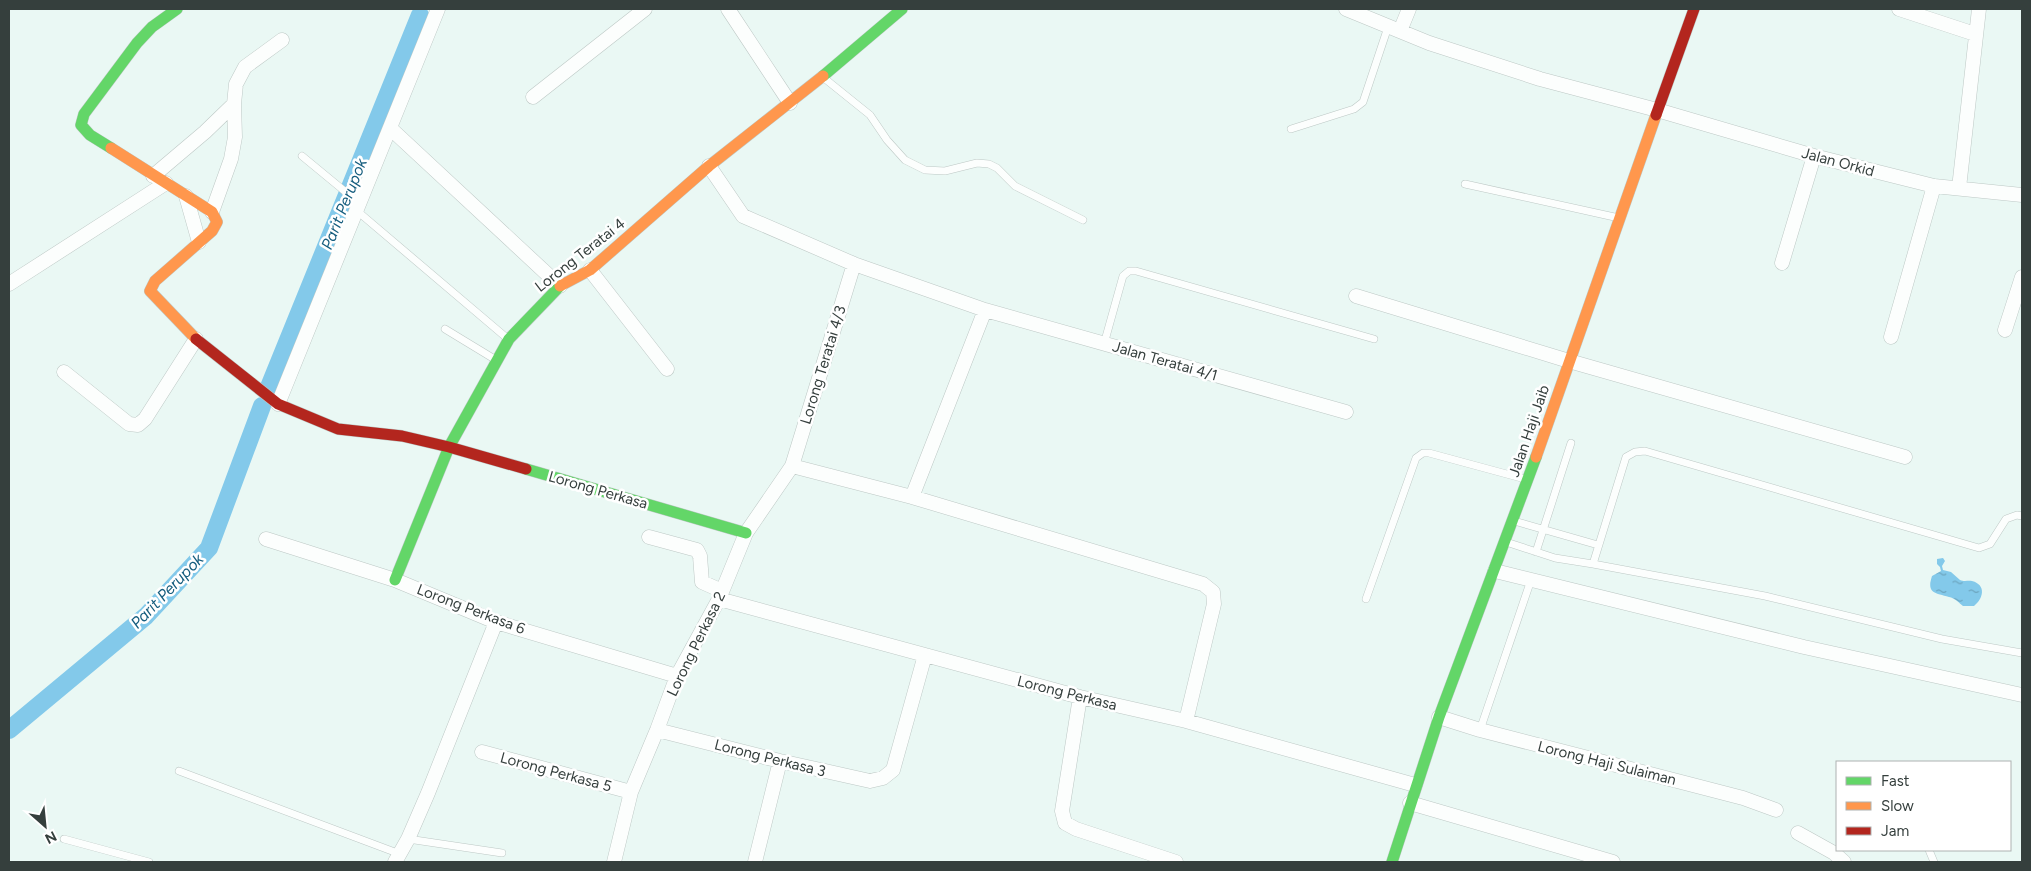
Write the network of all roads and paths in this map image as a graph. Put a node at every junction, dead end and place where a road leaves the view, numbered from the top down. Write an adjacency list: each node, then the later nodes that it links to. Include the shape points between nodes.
1 (177, 9): 24 (street, via 137,43 84,114 81,125 90,135)
2 (438, 9): 19 (street)
3 (645, 9): 15 (street)
4 (728, 9): 17 (street)
5 (902, 9): 14 (street, Lorong Teratai 4)
6 (1346, 9): 11 (street, Jalan Orkid)
7 (1409, 9): 11 (street)
8 (1694, 9): 18 (street, Jalan Haji Jaib)
9 (1898, 9): 12 (street)
10 (1979, 9): 12 (street)
11 (1394, 29): 18 (street, Jalan Orkid, via 1540,79); 20 (lane, via 1363,102 1354,109)
12 (1975, 34): 28 (street)
13 (282, 40): 16 (street, via 246,67 236,84)
14 (823, 77): 17 (street, Lorong Teratai 4); 34 (lane, via 870,114 905,160 925,170 945,171 977,163 989,164 1015,186)
15 (533, 97)
16 (234, 104): 24 (street); 32 (street, via 235,137 231,159)
17 (790, 104): 23 (street, Lorong Teratai 4)
18 (1657, 110): 22 (street, Jalan Orkid); 33 (street, Jalan Haji Jaib)
19 (390, 128): 31 (street); 41 (street)
20 (1291, 128)
21 (302, 156): 31 (lane)
22 (1814, 156): 27 (street, Jalan Orkid); 36 (street)
23 (709, 166): 37 (street, Jalan Teratai 4/1, via 743,216); 38 (street, Lorong Teratai 4)
24 (153, 176): 25 (street)
25 (166, 183): 30 (street); 40 (street)
26 (1465, 184): 33 (lane)
27 (1934, 186): 28 (street, Jalan Orkid); 46 (street)
28 (1959, 188): 29 (street, Jalan Orkid)
29 (2022, 195)
30 (186, 196): 32 (street); 35 (street)
31 (356, 204): 48 (lane); 55 (street)
32 (212, 212): 35 (street, via 217,222)
33 (1619, 219): 52 (street, Jalan Haji Jaib)
34 (1083, 220)
35 (199, 242): 47 (street, Lorong Perkasa, via 155,281 150,291)
36 (1782, 263)
37 (854, 264): 43 (street, Jalan Teratai 4/1); 60 (street, Lorong Teratai 4/3)
38 (590, 270): 41 (street, Lorong Teratai 4); 53 (street)
39 (2022, 277): 45 (street)
40 (9, 284)
41 (560, 286): 48 (street, Lorong Teratai 4)
42 (1356, 296): 52 (street)
43 (985, 310): 50 (street, Jalan Teratai 4/1); 62 (street)
44 (445, 329): 51 (lane)
45 (2005, 330)
46 (1891, 337)
47 (196, 339): 54 (street, via 138,425 129,424); 55 (street, Lorong Perkasa)
48 (508, 339): 51 (street, Lorong Teratai 4)
49 (1374, 339): 50 (lane, via 1129,271 1123,276)
50 (1104, 344): 56 (street, Jalan Teratai 4/1)
51 (497, 361): 58 (street, Lorong Teratai 4)
52 (1569, 361): 59 (street); 61 (street, Jalan Haji Jaib)
53 (667, 369)
54 (64, 372)
55 (278, 404): 58 (street, Lorong Perkasa, via 338,430 402,436)
56 (1346, 412)
57 (1571, 443): 65 (lane)
58 (449, 447): 66 (street, Lorong Perkasa); 75 (street, Lorong Teratai 4)
59 (1906, 457)
60 (792, 466): 62 (street); 66 (street, Lorong Perkasa 2)
61 (1528, 480): 64 (street, Jalan Haji Jaib); 77 (lane, via 1429,453 1416,458)
62 (912, 496): 85 (street, via 1203,584 1213,592 1214,604)
63 (2022, 516): 70 (lane, via 2006,519 1990,544 1979,548 1645,451 1626,457)
64 (1514, 521): 65 (lane); 69 (street, Jalan Haji Jaib)
65 (1543, 530): 70 (lane); 71 (lane)
66 (746, 533): 76 (street, Lorong Perkasa 2)
67 (649, 537): 76 (street, Lorong Perkasa, via 697,550 702,582)
68 (266, 539): 75 (street, Lorong Perkasa 6)
69 (1506, 542): 71 (lane); 73 (street, Jalan Haji Jaib)
70 (1598, 546): 72 (lane)
71 (1536, 552): 72 (lane)
72 (1593, 564): 79 (lane, via 1765,596 1942,639)
73 (1495, 571): 74 (street); 84 (street, Jalan Haji Jaib)
74 (1531, 579): 82 (street, via 1804,648); 87 (lane)
75 (395, 580): 78 (street, Lorong Perkasa 6)
76 (721, 595): 80 (street, Lorong Perkasa); 81 (street, Lorong Perkasa 2)
77 (1366, 599)
78 (496, 622): 81 (street, Lorong Perkasa 6); 97 (street)
79 (2022, 653)
80 (925, 655): 83 (street, Lorong Perkasa); 89 (street, Lorong Perkasa 3, via 893,770 883,778 870,782)
81 (677, 676): 86 (street, Lorong Perkasa 2)
82 (2022, 695)
83 (1080, 697): 85 (street, Lorong Perkasa); 103 (street, via 1062,811 1065,823)
84 (1439, 717): 87 (street, Lorong Haji Sulaiman); 91 (street, Jalan Haji Jaib)
85 (1186, 721): 91 (street, Lorong Perkasa)
86 (657, 730): 89 (street, Lorong Perkasa 3); 92 (street, Lorong Perkasa 2)
87 (1480, 730): 94 (street, Lorong Haji Sulaiman, via 1743,798)
88 (482, 752): 92 (street, Lorong Perkasa 5)
89 (780, 762): 102 (street)
90 (179, 772): 99 (lane)
91 (1415, 786): 93 (street, Jalan Haji Jaib)
92 (631, 792): 101 (street, Lorong Perkasa 2)
93 (1410, 803): 104 (street, Jalan Haji Jaib); 105 (street)
94 (1776, 810)
95 (1798, 833): 106 (street)
96 (64, 839): 100 (lane)
97 (408, 839): 98 (lane); 99 (street)
98 (502, 853)
99 (397, 858)
100 (149, 862)
101 (614, 862)
102 (755, 862)
103 (1176, 862)
104 (1392, 862)
105 (1613, 862)
106 (1844, 862)

